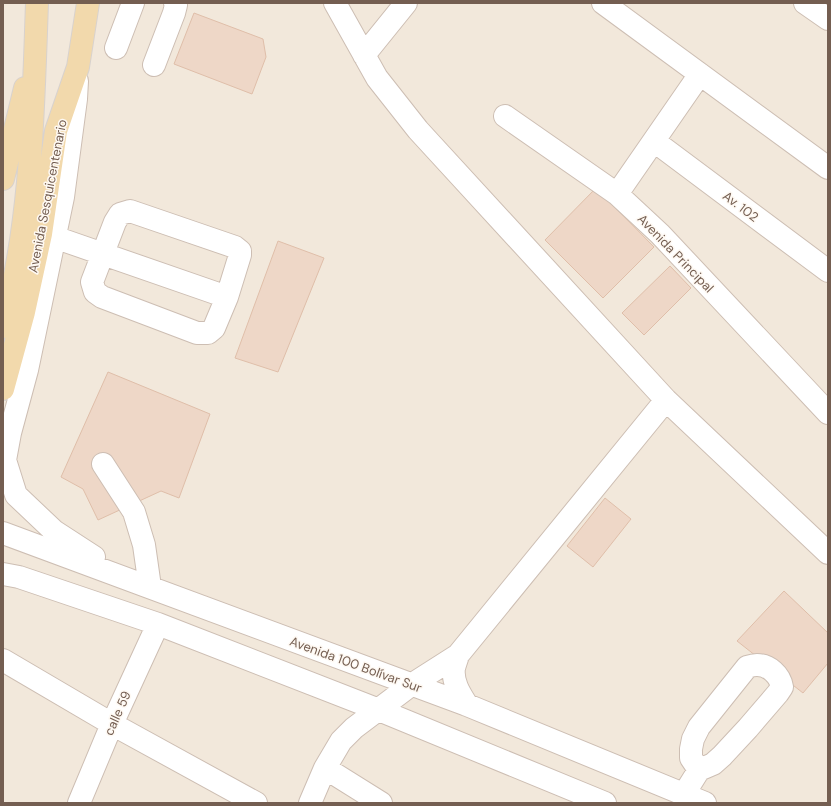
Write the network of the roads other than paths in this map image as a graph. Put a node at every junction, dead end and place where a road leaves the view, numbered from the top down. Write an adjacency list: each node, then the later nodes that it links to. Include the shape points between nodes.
1 (37, 3): 10 (main road, Avenida Sesquicentenario)
2 (88, 3): 14 (main road, Avenida Sesquicentenario)
3 (133, 3): 11 (street)
4 (175, 3): 13 (street, via 174,13)
5 (335, 3): 12 (street)
6 (406, 3): 12 (street)
7 (603, 3): 15 (street)
8 (805, 3): 9 (street)
9 (828, 19)
10 (36, 38): 19 (main road); 25 (main road, Avenida Sesquicentenario, via 27,195 19,256)
11 (116, 48)
12 (364, 55): 27 (street, via 377,78 418,130)
13 (154, 65)
14 (78, 67): 21 (street, via 63,197); 26 (main road, Avenida Sesquicentenario, via 56,131 41,234 24,312)
15 (700, 74): 17 (street); 18 (street)
16 (504, 116): 20 (street, Avenida Principal)
17 (654, 141): 20 (street); 23 (street, Av. 102)
18 (828, 168)
19 (3, 179)
20 (617, 194): 28 (street, Avenida Principal, via 660,234)
21 (54, 237): 22 (street); 29 (street, via 27,370)
22 (103, 254): 24 (street); 24 (street, via 92,282 95,292 102,297 197,333 208,333 214,328); 24 (street, via 120,214 130,211 235,247 240,251 240,255)
23 (828, 271)
24 (228, 297)
25 (3, 327)
26 (3, 389)
27 (666, 400): 32 (street); 37 (street)
28 (826, 406)
29 (4, 461): 34 (street, via 16,495 54,531)
30 (103, 464): 35 (street, via 134,512 144,545)
31 (3, 533): 34 (street, Avenida 100 Bolívar Sur)
32 (828, 553)
33 (3, 574): 36 (street, via 19,577)
34 (127, 578): 35 (street, Avenida 100 Bolívar Sur)
35 (150, 587): 39 (street, Avenida 100 Bolívar Sur)
36 (158, 624): 41 (street); 42 (street, calle 59)
37 (458, 655): 39 (street); 40 (street, via 454,676 456,686)
38 (3, 660): 42 (street)
39 (411, 684): 40 (street, Avenida 100 Bolívar Sur); 41 (street)
40 (467, 705): 45 (street, Avenida 100 Bolívar Sur)
41 (379, 710): 43 (street, via 341,741); 50 (street)
42 (112, 724): 46 (street, calle 59); 47 (street)
43 (325, 768): 48 (street); 49 (street)
44 (699, 770): 44 (street, via 713,764 722,756 778,694 782,687 781,681 767,667 747,667 699,727 691,749 692,758); 45 (street)
45 (684, 794): 51 (street, Avenida 100 Bolívar Sur)
46 (78, 803)
47 (256, 803)
48 (310, 803)
49 (381, 803)
50 (605, 803)
51 (705, 803)

